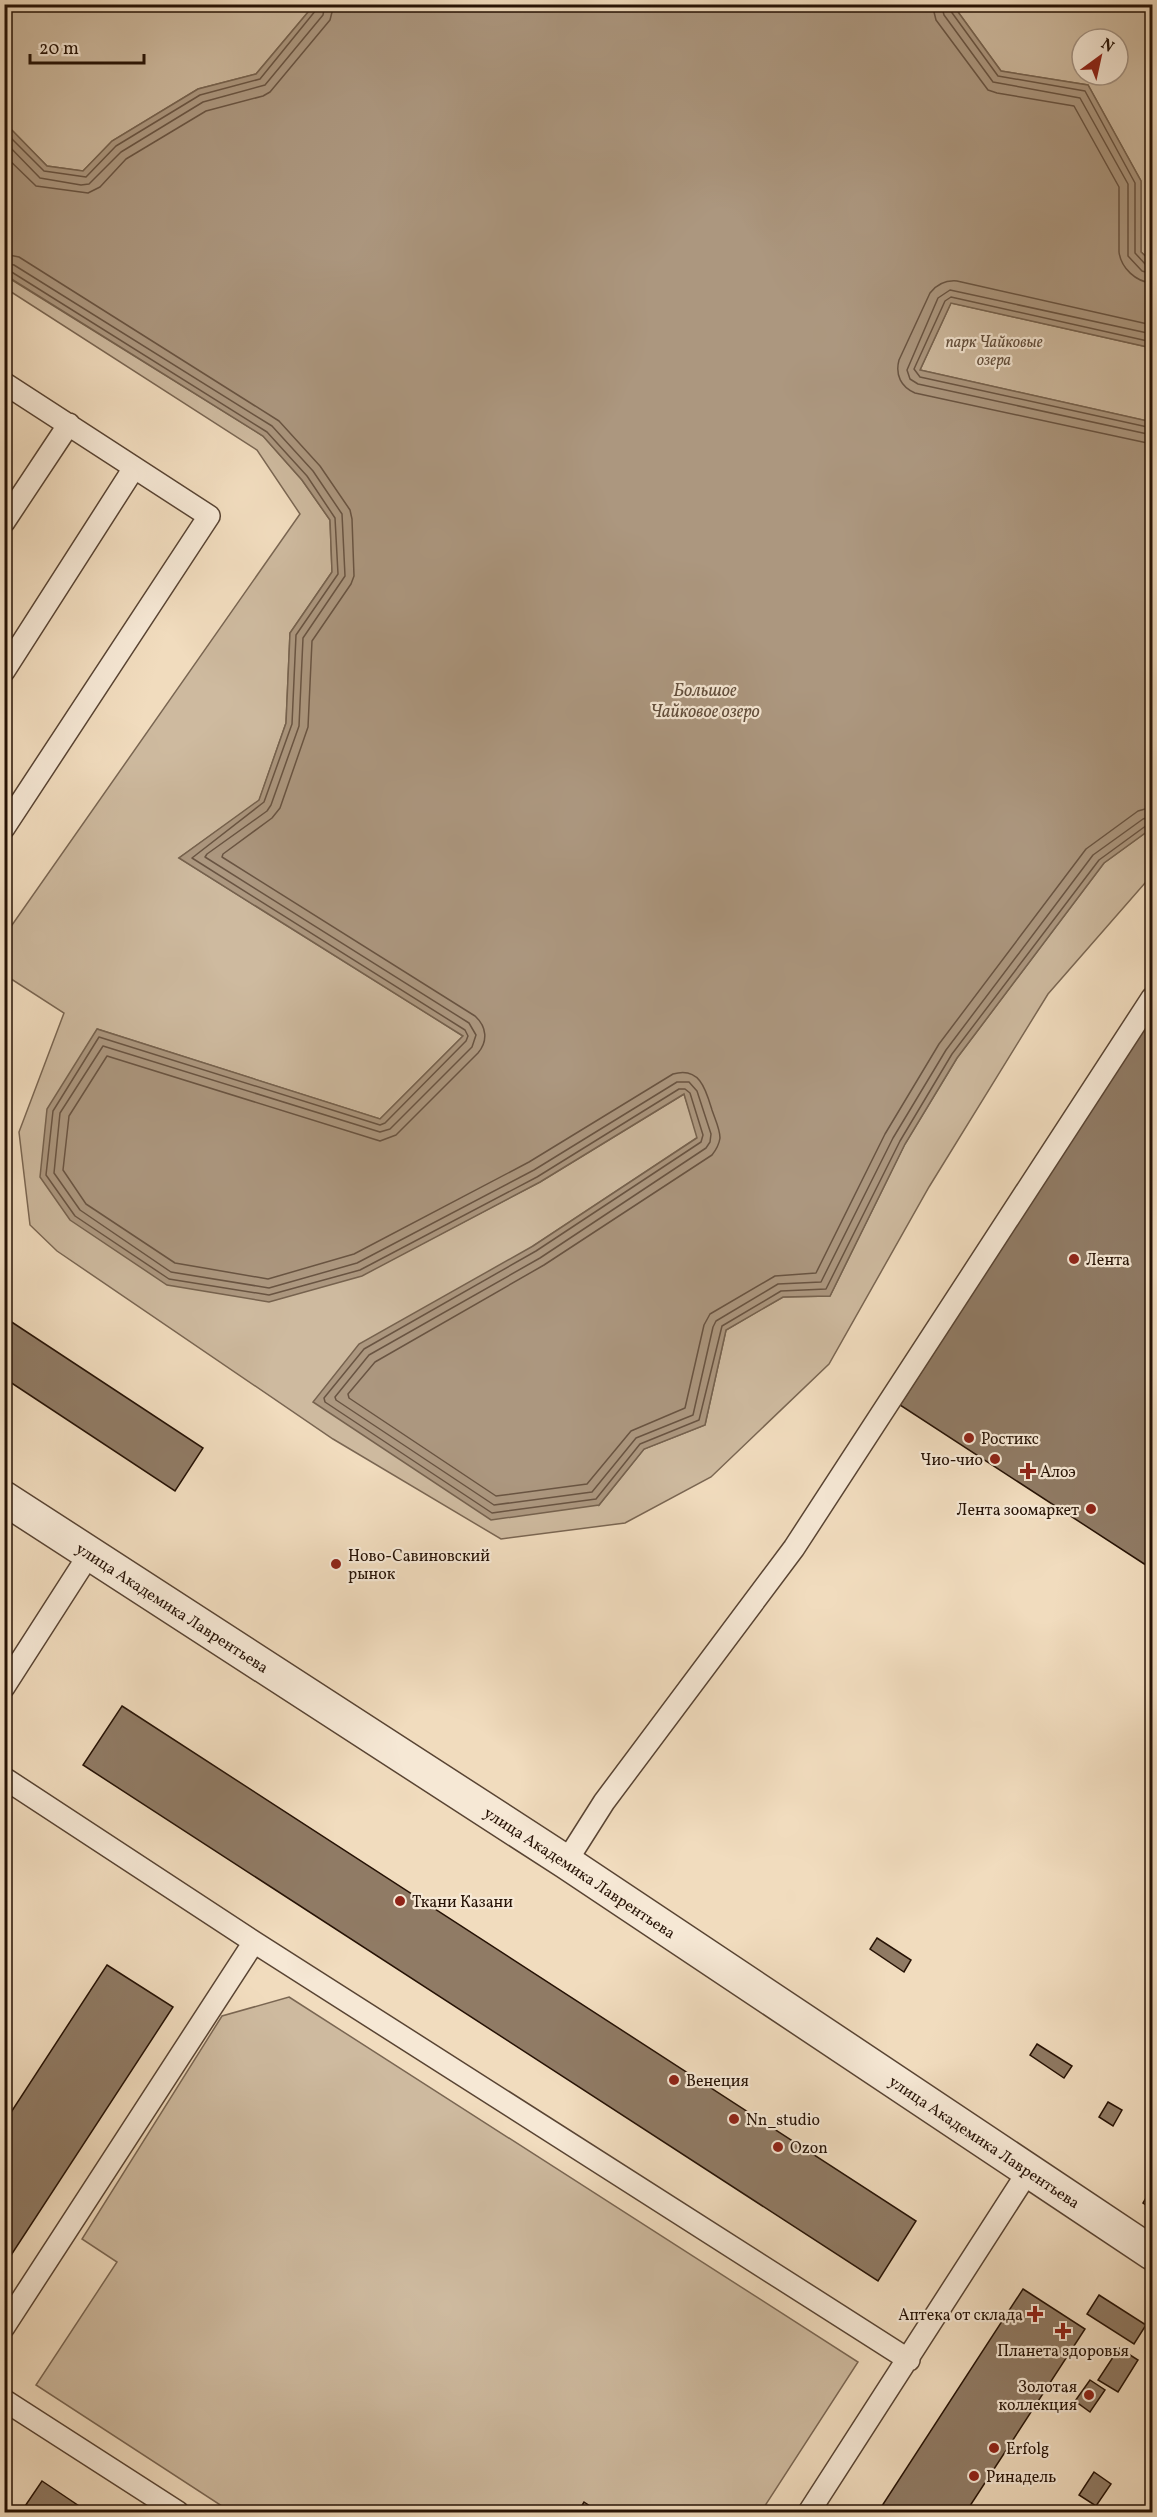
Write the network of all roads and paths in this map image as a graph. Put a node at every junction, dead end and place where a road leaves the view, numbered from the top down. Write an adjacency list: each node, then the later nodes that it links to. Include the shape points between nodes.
1 (4, 383): 2 (lane)
2 (69, 424): 3 (lane); 4 (lane)
3 (134, 468): 5 (lane); 6 (lane, via 209,516)
4 (4, 522)
5 (4, 671)
6 (4, 828)
7 (1152, 998): 12 (lane, via 794,1548 604,1802)
8 (4, 1498): 9 (street, улица Академика Лаврентьева)
9 (90, 1553): 10 (lane); 12 (street, улица Академика Лаврентьева)
10 (4, 1688)
11 (4, 1778): 13 (lane)
12 (566, 1862): 14 (street, улица Академика Лаврентьева)
13 (254, 1942): 16 (lane); 17 (lane)
14 (1029, 2170): 15 (street, улица Академика Лаврентьева); 17 (lane)
15 (1152, 2253)
16 (4, 2326)
17 (909, 2360): 20 (lane)
18 (4, 2400): 19 (lane)
19 (178, 2512)
20 (809, 2512)

